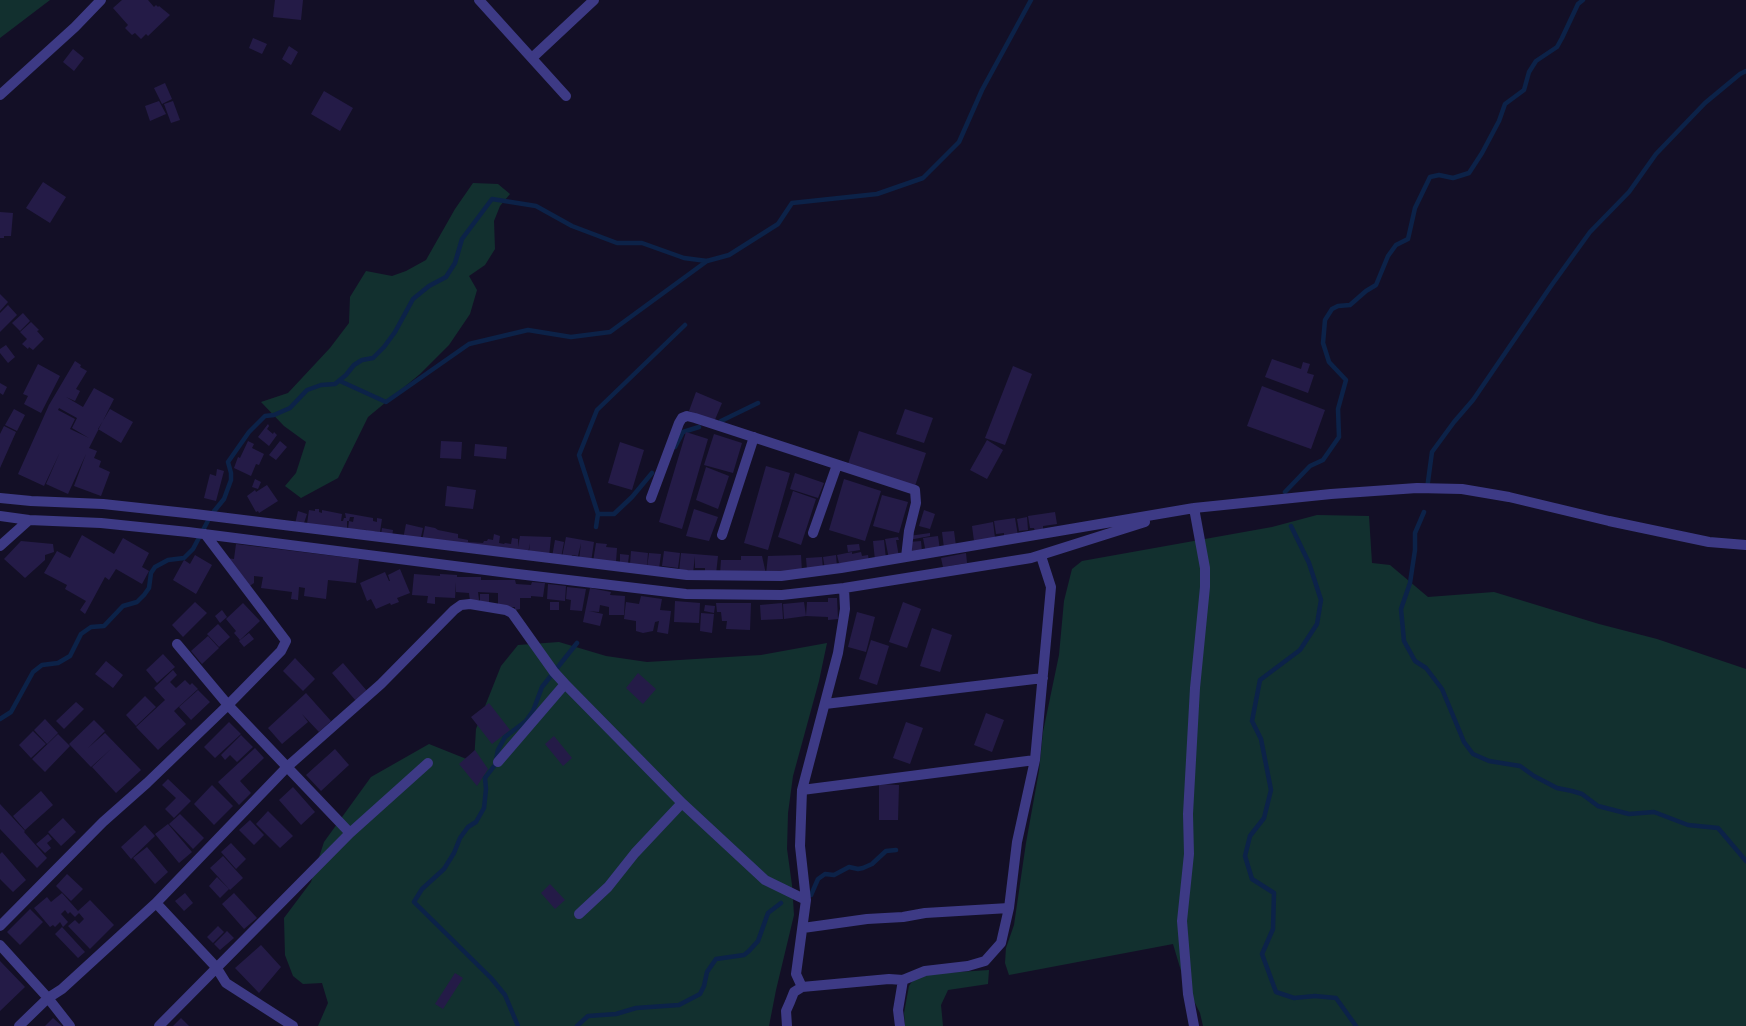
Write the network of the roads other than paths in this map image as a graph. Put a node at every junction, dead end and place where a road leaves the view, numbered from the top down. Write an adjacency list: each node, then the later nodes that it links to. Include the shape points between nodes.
1 (101, 0): 5 (street)
2 (479, 0): 4 (street)
3 (594, 0): 4 (street)
4 (532, 58): 6 (street)
5 (0, 95)
6 (566, 96)
7 (754, 437): 8 (street); 10 (street, via 695,418 682,418); 17 (street)
8 (837, 465): 15 (street); 21 (street, via 915,490 916,503)
9 (0, 498): 21 (street, via 103,504 211,515 687,575 781,576)
10 (651, 498)
11 (1194, 508): 12 (street); 18 (street, via 1331,494 1417,488 1462,489 1509,496 1609,521 1701,540); 52 (street, via 1205,587 1195,688 1188,814 1189,854 1182,921 1186,981)
12 (1174, 512): 20 (street); 21 (street)
13 (0, 516): 14 (street)
14 (29, 520): 16 (street, via 101,523); 19 (street)
15 (813, 533)
16 (205, 534): 22 (street, via 686,594 782,595); 27 (street, via 286,641 281,651)
17 (722, 535)
18 (1746, 545)
19 (0, 546)
20 (1041, 556): 22 (street); 24 (street, via 1051,587)
21 (906, 557)
22 (844, 588): 26 (street, via 845,609 838,654)
23 (177, 644): 27 (street)
24 (1043, 678): 26 (street); 28 (street)
25 (565, 684): 29 (street); 31 (street, via 512,613 478,604 462,605 454,610 381,684); 33 (street)
26 (825, 704): 32 (street)
27 (228, 705): 31 (street); 39 (street, via 103,822)
28 (1035, 760): 32 (street); 37 (street, via 1017,842)
29 (498, 762)
30 (428, 763): 34 (street)
31 (287, 766): 34 (street); 36 (street)
32 (802, 790): 35 (street, via 800,846)
33 (682, 802): 35 (street, via 764,880); 38 (street, via 608,887)
34 (350, 833): 42 (street)
35 (806, 900): 40 (street)
36 (156, 903): 42 (street); 45 (street, via 62,989)
37 (1009, 908): 40 (street, via 925,913); 43 (street, via 1001,943 985,961 968,966 925,971)
38 (579, 914)
39 (0, 926)
40 (803, 928): 44 (street, via 796,974)
41 (0, 945): 45 (street)
42 (216, 967): 48 (street); 49 (street, via 226,983)
43 (903, 980): 44 (street); 51 (street, via 898,1010)
44 (802, 987): 50 (street, via 794,992 786,1011)
45 (48, 998): 46 (street); 47 (street)
46 (19, 1026)
47 (70, 1026)
48 (159, 1026)
49 (293, 1026)
50 (787, 1026)
51 (900, 1026)
52 (1194, 1026)

